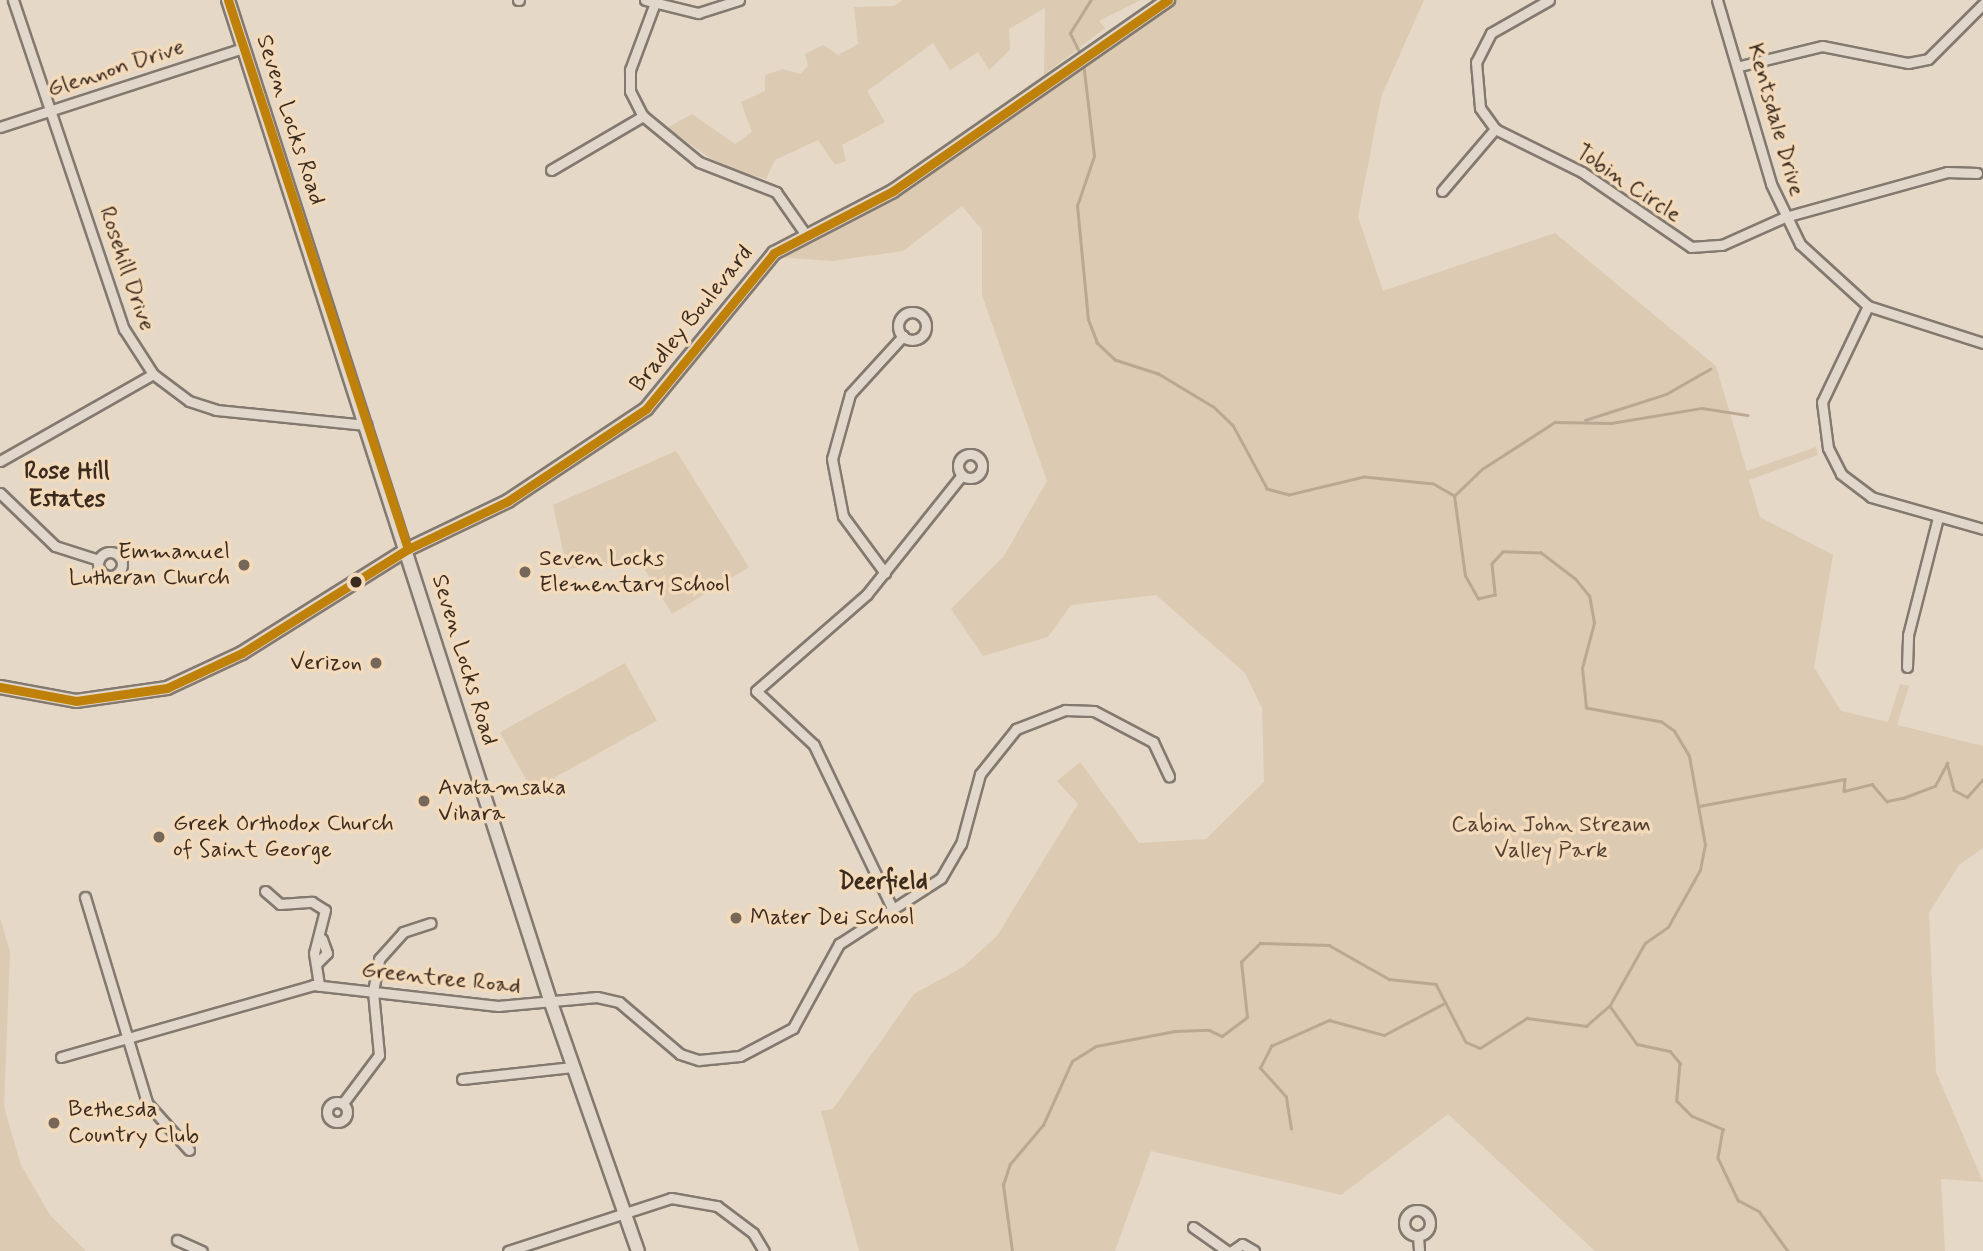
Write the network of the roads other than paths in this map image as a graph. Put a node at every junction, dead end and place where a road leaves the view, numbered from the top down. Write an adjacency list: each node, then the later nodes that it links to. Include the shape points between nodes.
1 (13, 0): 11 (street, Rosehill Drive)
2 (228, 0): 9 (main road, Seven Locks Road)
3 (740, 0): 7 (street, via 698,13)
4 (1168, 0): 19 (main road, Bradley Boulevard, via 893,191)
5 (1549, 0): 14 (street, via 1491,33 1479,53 1476,94)
6 (1717, 0): 10 (street, Kentsdale Drive)
7 (652, 1): 12 (street, via 630,70 630,91)
8 (1983, 4): 10 (street, via 1928,59 1908,64 1822,46)
9 (243, 48): 11 (street, Glennon Drive); 24 (main road, Seven Locks Road)
10 (1740, 66): 18 (street, Kentsdale Drive)
11 (54, 109): 13 (street, Glennon Drive); 23 (street, Rosehill Drive, via 124,329)
12 (643, 116): 15 (street); 19 (street, via 699,162 776,192)
13 (0, 127)
14 (1495, 129): 17 (street); 18 (street, Tobin Circle, via 1582,172 1692,247 1722,245)
15 (551, 170)
16 (1977, 173): 18 (street, Tobin Circle, via 1947,172)
17 (1442, 191)
18 (1785, 218): 20 (street, Kentsdale Drive, via 1815,263)
19 (806, 235): 30 (main road, Bradley Boulevard, via 757,270 666,388 622,430 508,501)
20 (1868, 306): 22 (street, Kentsdale Drive); 28 (street, via 1827,380 1822,402 1828,448 1853,486)
21 (903, 336): 32 (street, via 850,394 832,459 843,516)
22 (1983, 343)
23 (153, 374): 24 (street, Rosehill Drive, via 189,401 216,410); 25 (street)
24 (366, 425): 30 (main road, Seven Locks Road)
25 (0, 461)
26 (962, 475): 32 (street)
27 (0, 493): 31 (street, via 44,538)
28 (1938, 517): 29 (street); 33 (street, via 1908,635)
29 (1983, 529)
30 (408, 549): 34 (main road, Bradley Boulevard, via 242,653 167,688 76,701); 42 (main road, Seven Locks Road)
31 (99, 560)
32 (885, 573): 38 (street, via 756,691 814,745)
33 (1907, 667)
34 (0, 687)
35 (1169, 776): 38 (street, Greentree Road, via 1153,743 1125,723 1094,711 1065,710 1030,721 987,761 950,866 924,893)
36 (265, 891): 40 (street, via 280,904 323,906 322,939 314,951)
37 (85, 897): 43 (street)
38 (891, 908): 42 (street, Greentree Road, via 839,944 793,1028 740,1056 699,1060 680,1054 619,1002)
39 (432, 923): 41 (street, via 391,940 379,959)
40 (319, 986): 41 (street, Greentree Road); 43 (street, Greentree Road)
41 (373, 991): 42 (street, Greentree Road, via 498,1006); 47 (street, via 379,1055)
42 (551, 1003): 45 (main road, Seven Locks Road)
43 (124, 1038): 44 (street, Greentree Road); 48 (street, via 153,1115)
44 (61, 1057)
45 (572, 1067): 46 (street); 49 (main road, Seven Locks Road)
46 (462, 1079)
47 (343, 1103)
48 (189, 1150)
49 (622, 1211): 54 (street); 55 (main road, Seven Locks Road); 56 (street, via 671,1198 695,1200 736,1218)
50 (1194, 1227): 57 (street)
51 (1418, 1236): 59 (street)
52 (177, 1240): 53 (street)
53 (202, 1251)
54 (508, 1251)
55 (638, 1251)
56 (764, 1251)
57 (1230, 1251): 58 (street, via 1242,1244)
58 (1254, 1251)
59 (1419, 1251)

